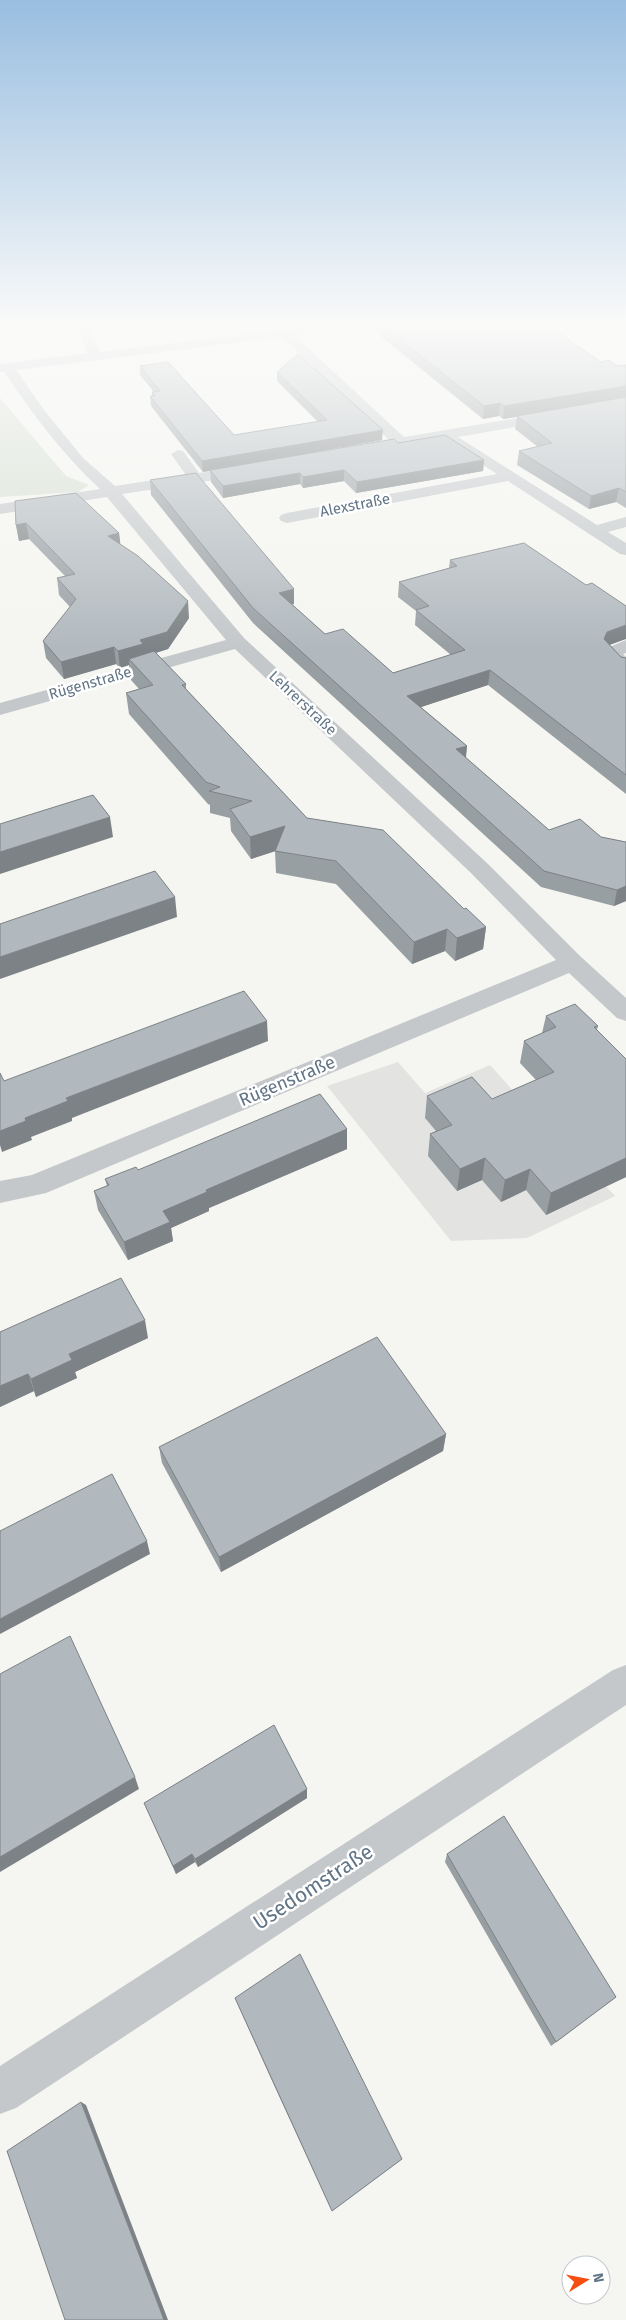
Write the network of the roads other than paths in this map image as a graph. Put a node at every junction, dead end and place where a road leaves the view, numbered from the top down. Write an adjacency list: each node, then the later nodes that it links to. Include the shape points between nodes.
1 (55, 433): 11 (street, Lehrerstraße)
2 (390, 433): 5 (street)
3 (448, 433): 4 (street)
4 (444, 434): 5 (street); 9 (street)
5 (395, 438): 6 (street)
6 (342, 453)
7 (178, 454): 10 (street)
8 (264, 467): 10 (street)
9 (511, 476): 13 (street, Alexstraße); 15 (street)
10 (196, 479): 11 (street)
11 (110, 492): 12 (street); 17 (street, Lehrerstraße)
12 (0, 509)
13 (287, 518)
14 (626, 522): 15 (street)
15 (594, 530): 16 (street)
16 (626, 550)
17 (238, 642): 20 (street, Rügenstraße); 21 (street, Lehrerstraße, via 480,869)
18 (626, 645): 19 (street, via 612,653)
19 (626, 667)
20 (0, 709)
21 (572, 962): 22 (street, Lehrerstraße); 23 (street, Rügenstraße, via 36,1185)
22 (626, 1012)
23 (0, 1192)
24 (626, 1682): 25 (street, Usedomstraße)
25 (0, 2092)

